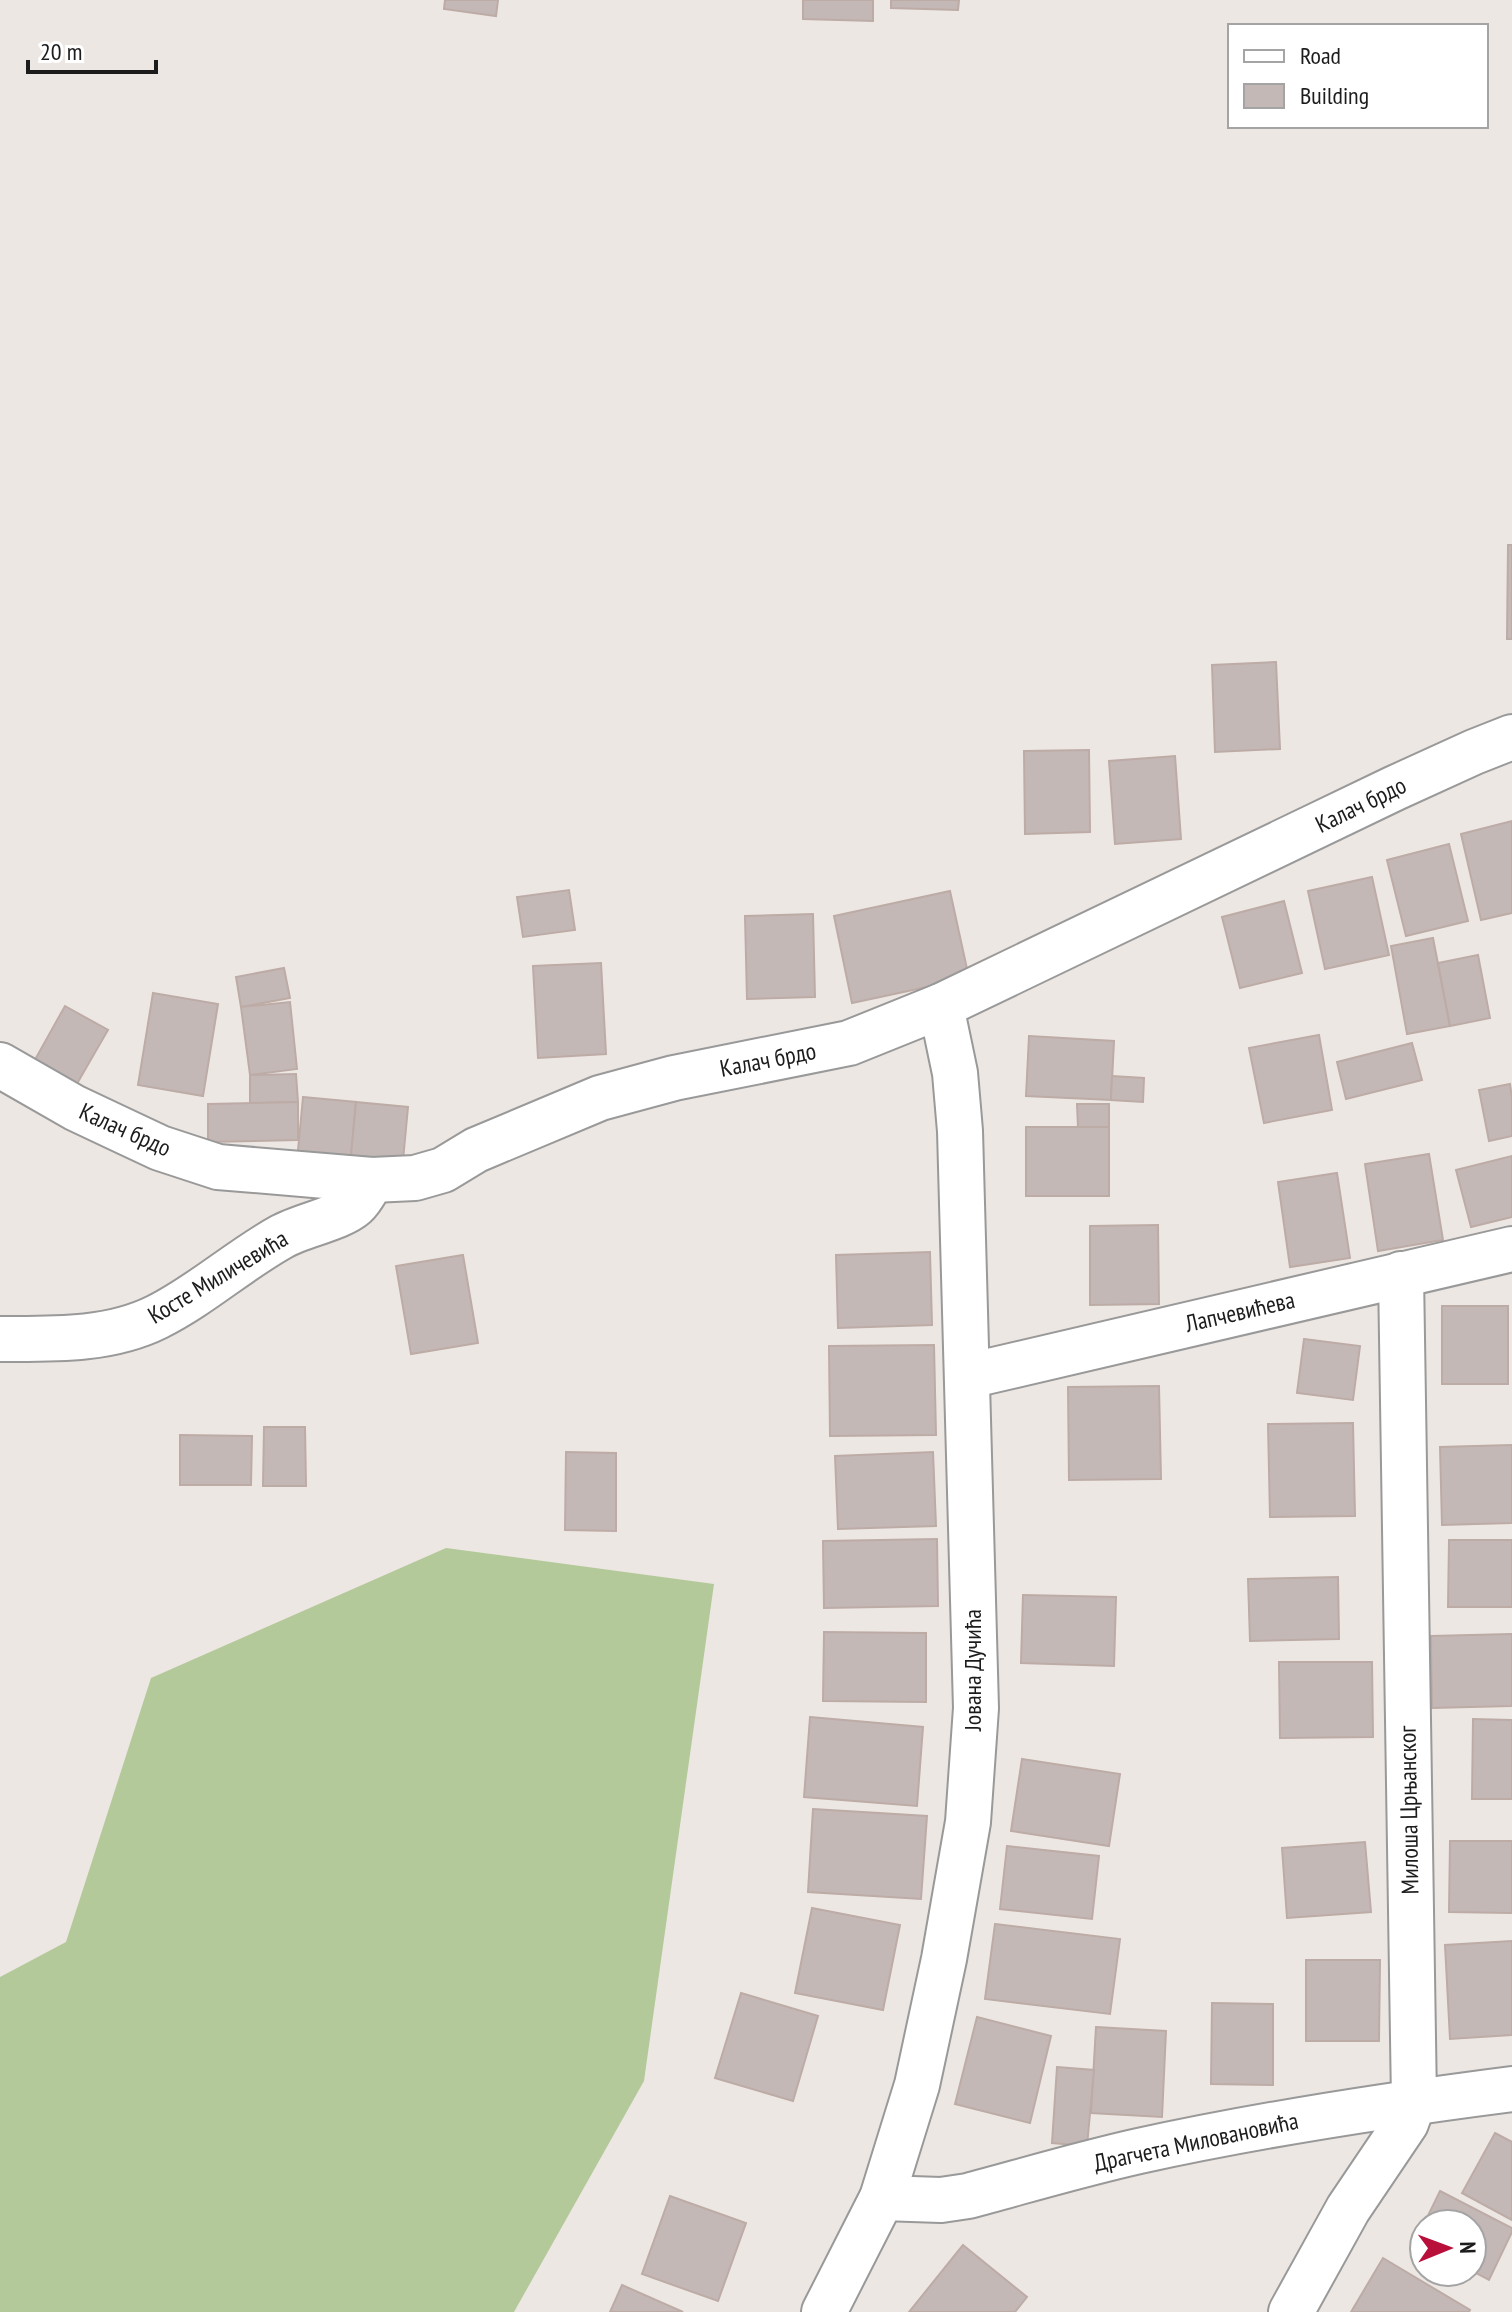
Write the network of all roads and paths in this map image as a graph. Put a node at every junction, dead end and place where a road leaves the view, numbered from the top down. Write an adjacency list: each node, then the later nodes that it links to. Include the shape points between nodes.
1 (1512, 737): 2 (street, Калач брдо)
2 (941, 1006): 4 (street, Калач брдо, via 849,1043 600,1098 476,1150 443,1170 415,1178); 8 (street, Јована Дучића, via 960,1131)
3 (0, 1065): 4 (street, Калач брдо, via 75,1108 198,1161)
4 (372, 1180): 7 (street, Косте Миличевића, via 355,1205 283,1236 155,1318 83,1337)
5 (1512, 1249): 6 (street, Лапчевићева)
6 (1401, 1274): 8 (street, Лапчевићева); 10 (street, Милоша Црњанског)
7 (0, 1339)
8 (968, 1376): 11 (street, Јована Дучића, via 976,1708 968,1822 917,2085)
9 (1512, 2089): 10 (street, Драгчета Миловановића)
10 (1414, 2101): 11 (street, Драгчета Миловановића, via 1138,2152 968,2196); 13 (street, Милоша Црњанског, via 1406,2123 1348,2209)
11 (882, 2198): 12 (street, Јована Дучића)
12 (824, 2312)
13 (1291, 2312)

